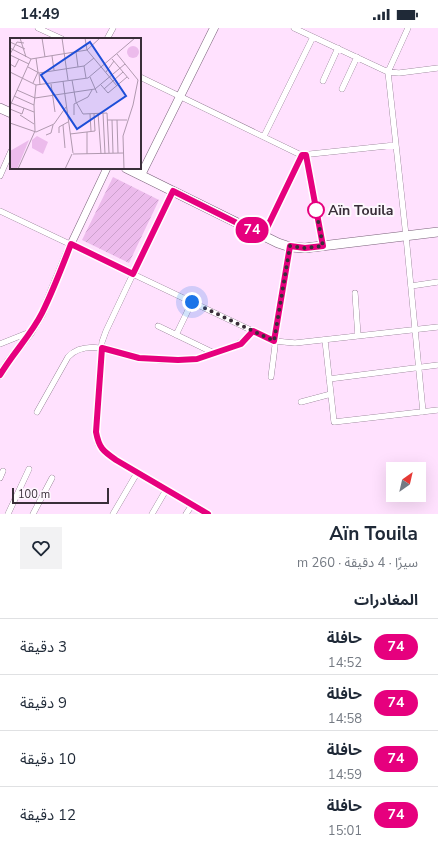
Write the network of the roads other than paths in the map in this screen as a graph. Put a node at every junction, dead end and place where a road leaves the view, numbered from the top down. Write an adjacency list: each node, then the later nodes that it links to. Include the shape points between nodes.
1 (38, 28): 6 (street)
2 (113, 28): 9 (street)
3 (214, 28): 17 (main road)
4 (294, 28): 7 (street)
5 (408, 28): 13 (street)
6 (48, 30): 8 (street)
7 (313, 37): 10 (street); 20 (street)
8 (60, 38)
9 (108, 38)
10 (338, 48): 11 (street); 15 (street)
11 (357, 57): 13 (street); 16 (street)
12 (438, 68): 13 (street)
13 (388, 72): 21 (street)
14 (141, 76): 17 (street)
15 (323, 81)
16 (342, 89)
17 (180, 96): 20 (street); 26 (main road)
18 (0, 108): 19 (main road)
19 (10, 113)
20 (264, 136): 23 (street)
21 (396, 145): 23 (street); 32 (street)
22 (10, 153): 27 (street)
23 (304, 155): 31 (street); 35 (street)
24 (107, 169): 33 (street)
25 (128, 169): 26 (main road)
26 (141, 175): 28 (main road)
27 (0, 176)
28 (173, 191): 31 (main road); 36 (street)
29 (0, 211): 33 (street)
30 (438, 232): 32 (main road)
31 (263, 236): 34 (main road)
32 (406, 236): 35 (main road); 38 (street)
33 (71, 244): 36 (street); 45 (street, via 42,314)
34 (290, 246): 35 (main road); 49 (street)
35 (323, 246)
36 (133, 274): 40 (street); 51 (street, via 106,331)
37 (438, 282): 38 (street)
38 (411, 286): 43 (street)
39 (355, 293): 47 (street)
40 (192, 302): 44 (street); 46 (street)
41 (158, 326): 46 (street)
42 (438, 327): 43 (street)
43 (415, 330): 47 (street); 54 (street)
44 (253, 331): 49 (street); 52 (street, via 241,344)
45 (31, 332): 50 (street); 55 (street)
46 (176, 335): 52 (street)
47 (358, 336): 48 (street)
48 (324, 340): 49 (street, via 296,343); 57 (street)
49 (274, 341): 56 (street)
50 (0, 344)
51 (102, 348): 52 (street, via 139,358 178,360 197,359); 61 (street, via 73,351); 65 (street, via 96,432 98,444 106,453)
52 (214, 353)
53 (438, 365): 54 (street)
54 (418, 367): 57 (street); 62 (street)
55 (0, 375)
56 (271, 377)
57 (329, 379): 58 (street)
58 (331, 394): 59 (street); 62 (street, via 334,422)
59 (301, 402)
60 (438, 410): 62 (street)
61 (37, 412)
62 (423, 412)
63 (30, 469): 70 (street)
64 (4, 471): 66 (street)
65 (137, 473): 68 (street); 72 (street)
66 (0, 478)
67 (52, 478): 71 (street)
68 (166, 490): 69 (street); 73 (street)
69 (192, 505): 74 (street); 75 (street)
70 (8, 514)
71 (33, 514)
72 (113, 514)
73 (152, 514)
74 (186, 514)
75 (208, 514)

